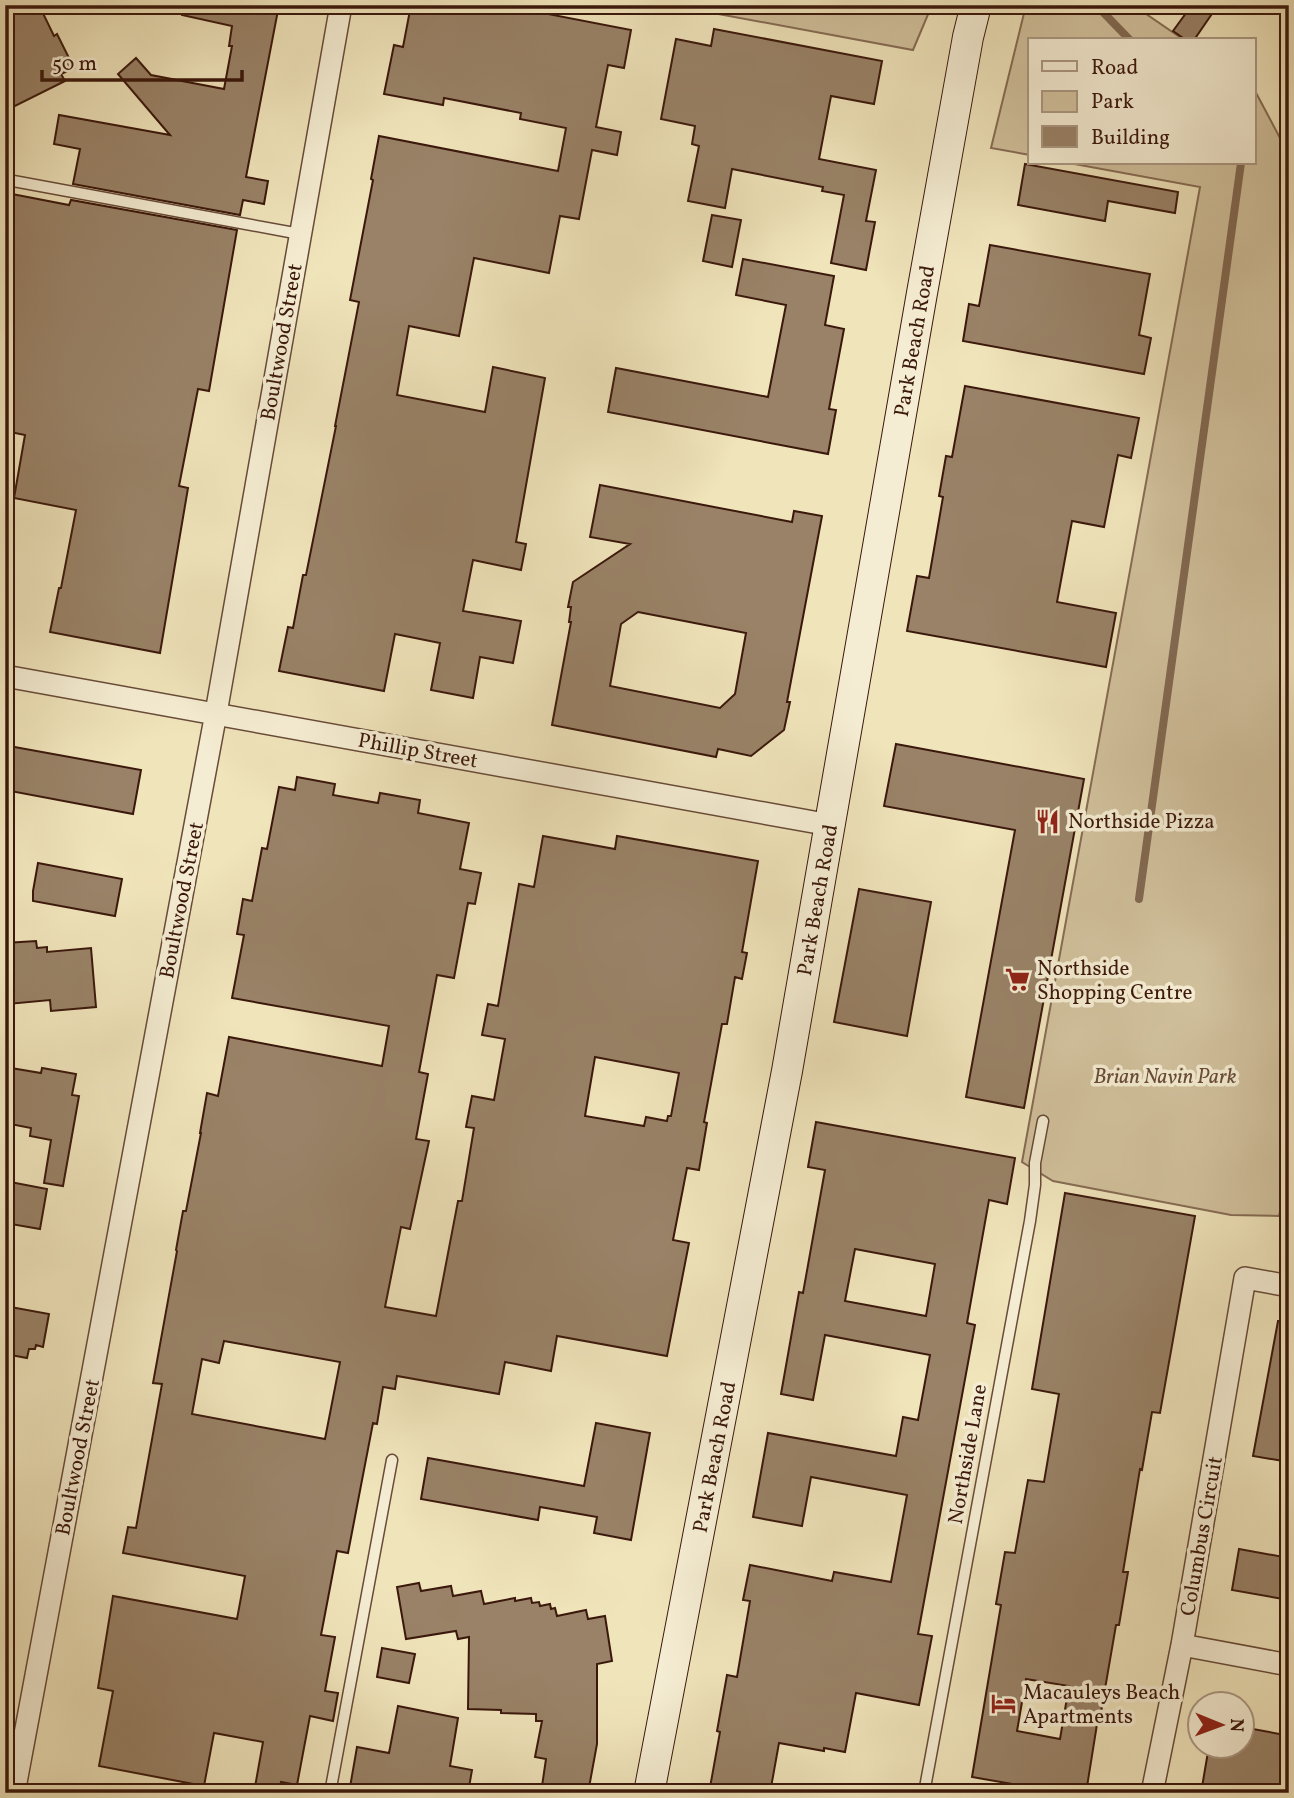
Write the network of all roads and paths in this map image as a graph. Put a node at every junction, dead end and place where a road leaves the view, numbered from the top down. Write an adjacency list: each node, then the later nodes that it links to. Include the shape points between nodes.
1 (341, 5): 4 (street, Boultwood Street)
2 (976, 5): 7 (street, Park Beach Road)
3 (8, 180): 4 (lane)
4 (300, 234): 6 (street, Boultwood Street)
5 (5, 676): 6 (street, Phillip Street)
6 (216, 713): 7 (street, Phillip Street); 13 (street, Boultwood Street)
7 (831, 825): 15 (street, Park Beach Road)
8 (1044, 1121): 16 (lane, Northside Lane)
9 (1289, 1286): 11 (street, Columbus Circuit, via 1245,1278)
10 (392, 1460): 14 (lane)
11 (1182, 1645): 12 (street); 17 (street, Columbus Circuit)
12 (1289, 1665)
13 (14, 1793)
14 (330, 1793)
15 (649, 1793)
16 (924, 1793)
17 (1152, 1793)

